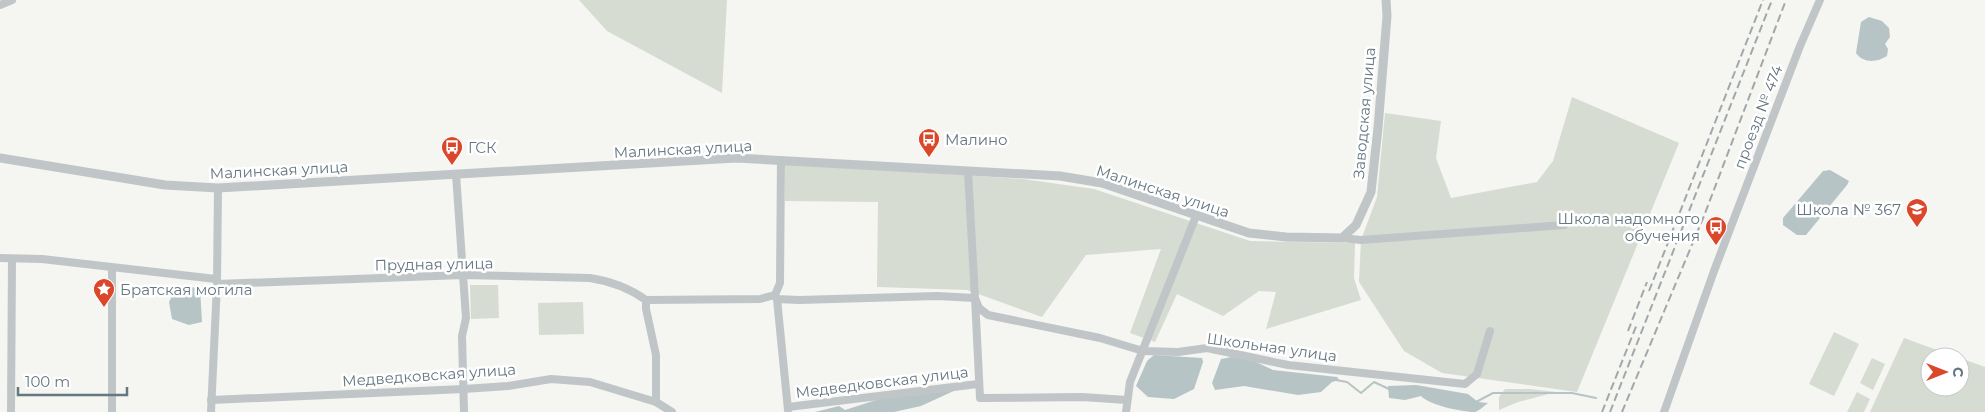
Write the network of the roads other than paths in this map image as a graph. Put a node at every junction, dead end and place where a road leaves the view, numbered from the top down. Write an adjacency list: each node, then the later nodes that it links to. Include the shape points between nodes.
1 (12, 0): 4 (street)
2 (1386, 0): 12 (street, Заводская улица, via 1371,192 1356,225)
3 (1820, 0): 35 (street, проезд № 474, via 1724,244)
4 (0, 4)
5 (0, 158): 9 (street, Малинская улица, via 165,186)
6 (781, 160): 7 (street, Малинская улица); 8 (street, Малинская улица, via 736,158); 18 (street, Медведковская улица, via 780,283)
7 (968, 171): 10 (street, Малинская улица, via 1060,176 1102,183); 19 (street)
8 (456, 174): 9 (street, Малинская улица); 16 (street)
9 (218, 188): 17 (street)
10 (1196, 216): 12 (street, Малинская улица, via 1249,233); 22 (street)
11 (1564, 225): 12 (street, via 1361,240)
12 (1342, 238)
13 (0, 258): 14 (street, Прудная улица)
14 (12, 259): 15 (street, Прудная улица, via 42,259); 29 (street)
15 (112, 268): 17 (street, Прудная улица); 30 (street)
16 (463, 275): 17 (street, Прудная улица); 20 (street, Прудная улица, via 590,278 609,281); 24 (street, via 466,318 462,336)
17 (216, 282): 25 (street)
18 (776, 297): 19 (street); 20 (street); 28 (street, Медведковская улица)
19 (975, 298): 22 (street, Школьная улица, via 988,314 1100,338); 23 (street)
20 (646, 300): 27 (street, via 656,355)
21 (1490, 331): 22 (street, Школьная улица, via 1477,374 1465,384 1288,365 1207,348 1178,352)
22 (1142, 351): 26 (street)
23 (978, 384): 26 (street, via 980,398); 28 (street, Медведковская улица)
24 (464, 389): 25 (street, Медведковская улица); 27 (street, Медведковская улица, via 551,379 590,382); 32 (street)
25 (211, 400): 31 (street)
26 (1127, 400): 34 (street)
27 (656, 402): 33 (street, Медведковская улица)
28 (788, 410)
29 (11, 412)
30 (112, 412)
31 (211, 412)
32 (464, 412)
33 (672, 412)
34 (1126, 412)
35 (1664, 412)

